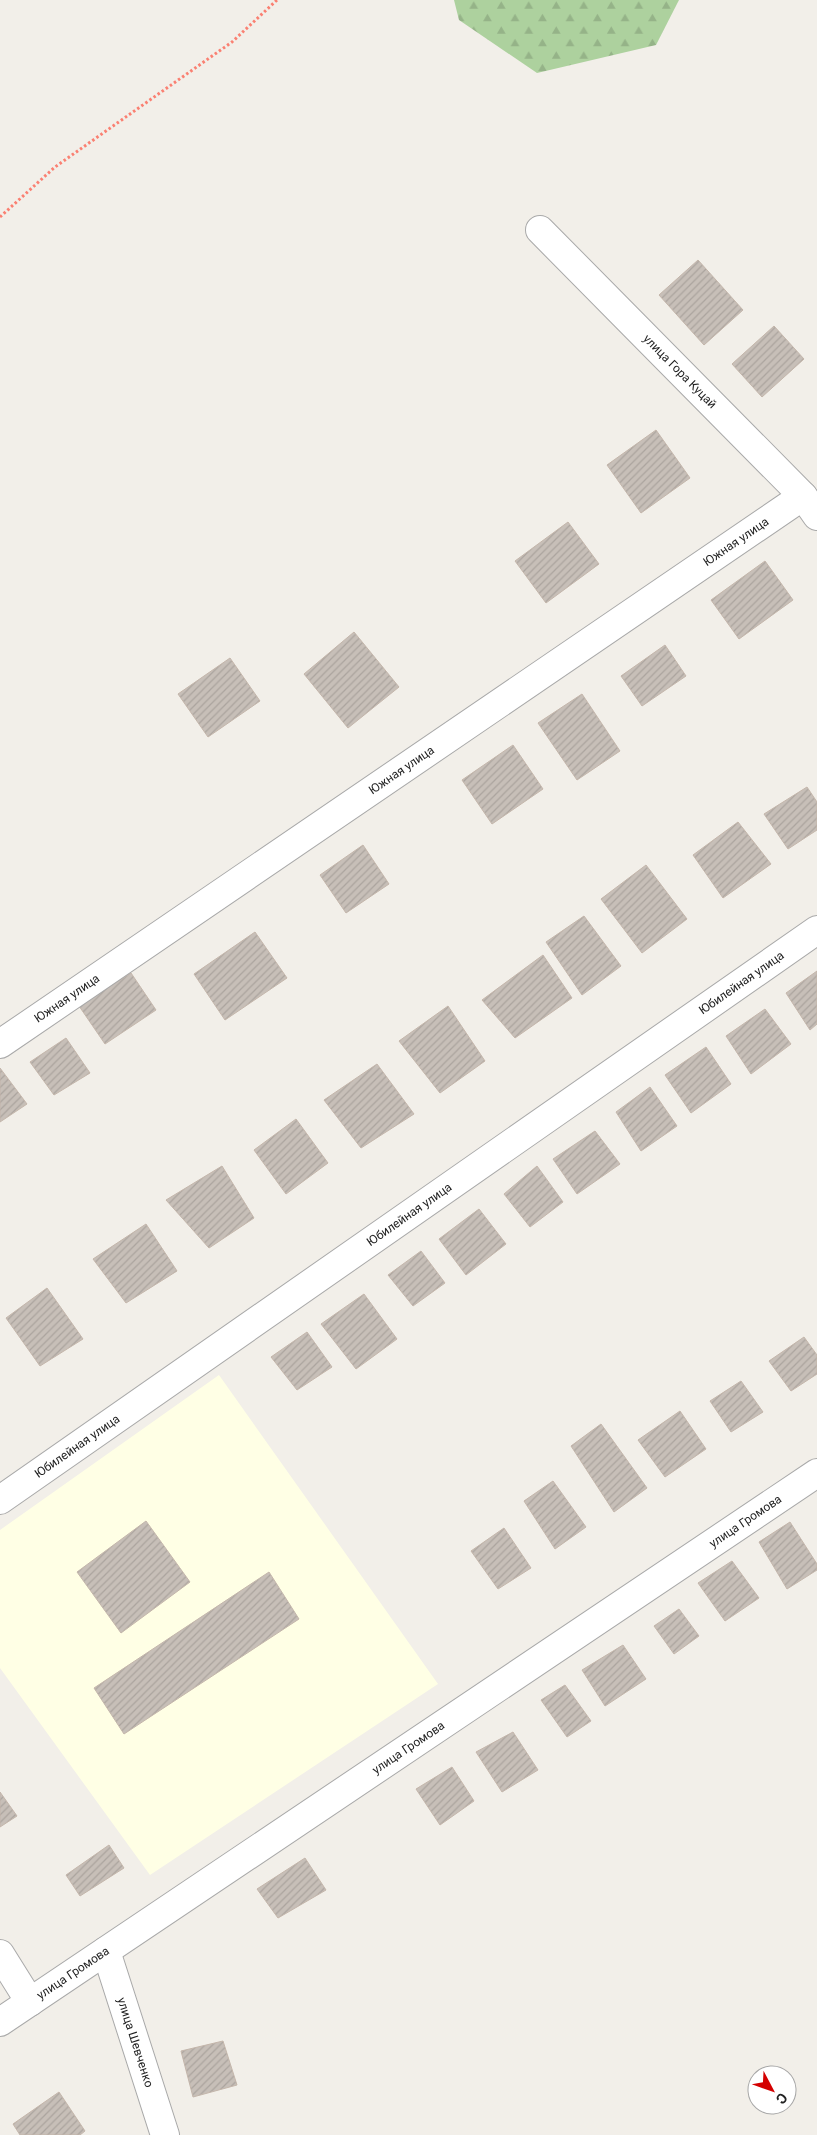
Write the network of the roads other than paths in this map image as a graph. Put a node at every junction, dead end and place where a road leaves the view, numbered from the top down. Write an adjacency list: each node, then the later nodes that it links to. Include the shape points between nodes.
1 (540, 230): 2 (street, улица Гора Куцай)
2 (810, 506): 4 (street, Южная улица)
3 (817, 930): 6 (street, Юбилейная улица)
4 (0, 1044)
5 (817, 1472): 7 (street, улица Громова)
6 (0, 1500)
7 (106, 1951): 9 (street, улица Громова); 11 (street, улица Шевченко)
8 (0, 1954): 9 (street)
9 (30, 2002): 10 (street, улица Громова)
10 (0, 2022)
11 (165, 2135)

